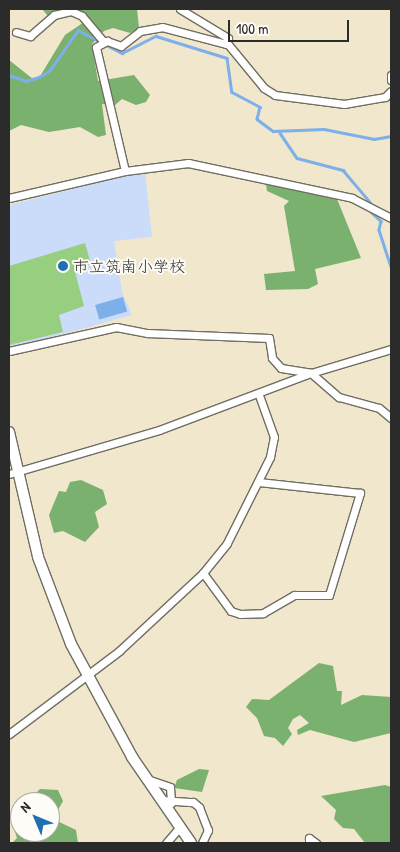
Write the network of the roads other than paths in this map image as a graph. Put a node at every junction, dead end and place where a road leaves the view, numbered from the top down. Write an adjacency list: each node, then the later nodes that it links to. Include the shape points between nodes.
1 (180, 9): 4 (street, via 228,38)
2 (16, 32): 3 (street, via 30,36 54,15 71,11 82,16)
3 (104, 42): 4 (street, via 121,46 140,31 162,27); 8 (street, via 96,47 96,62)
4 (227, 43): 7 (street, via 264,88 275,95 344,104 385,97)
5 (391, 75): 6 (street)
6 (391, 80)
7 (391, 91)
8 (124, 171): 9 (street); 10 (street, via 188,163 343,196)
9 (9, 198)
10 (391, 218)
11 (391, 349): 13 (street)
12 (9, 351): 13 (street, via 116,327 146,333 269,338 272,358 281,368)
13 (312, 373): 14 (street); 15 (street, via 339,397 379,408)
14 (259, 395): 17 (street, via 159,430); 18 (street, via 274,437)
15 (391, 418)
16 (9, 432): 17 (street)
17 (13, 473): 20 (street, via 38,557)
18 (259, 482): 19 (street, via 245,516); 19 (street, via 360,493 329,596 294,595 263,614 240,614 231,611)
19 (203, 573): 20 (street)
20 (86, 677): 21 (street, via 56,695); 22 (street)
21 (9, 734)
22 (147, 779): 23 (street); 24 (street, via 163,782 172,791)
23 (161, 800): 24 (street); 25 (street)
24 (173, 800): 25 (street); 29 (street, via 199,808 208,830)
25 (168, 810): 26 (street)
26 (180, 827): 27 (street); 28 (street)
27 (166, 843)
28 (191, 843)
29 (202, 843)
30 (308, 843): 31 (street, via 309,838)
31 (316, 843)

